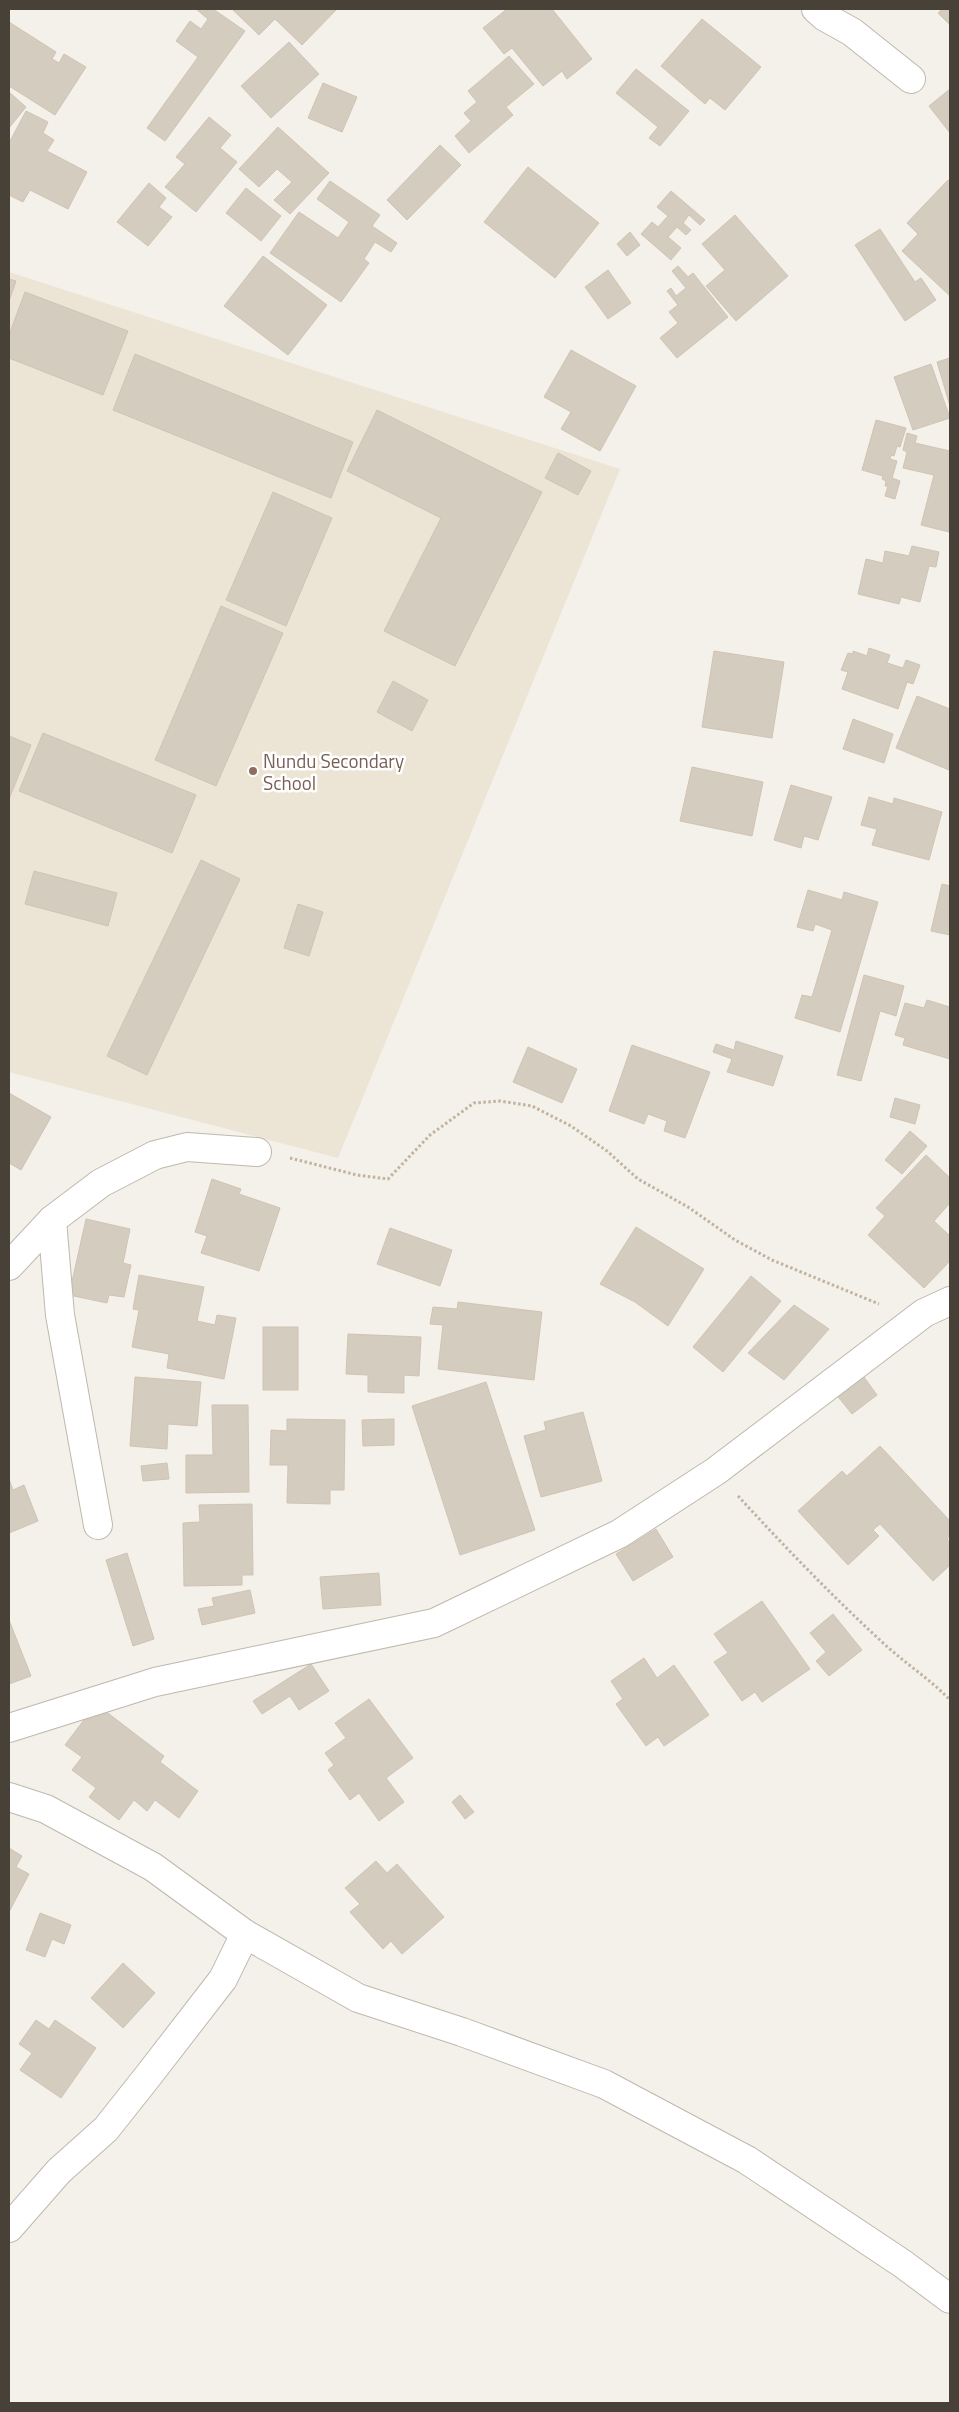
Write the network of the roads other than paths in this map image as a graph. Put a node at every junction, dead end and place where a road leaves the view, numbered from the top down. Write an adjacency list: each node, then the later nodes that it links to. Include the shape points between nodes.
1 (816, 9): 2 (street, via 852,32)
2 (911, 80)
3 (256, 1152): 4 (street, via 187,1148 155,1155 101,1183)
4 (52, 1220): 5 (street); 7 (street, via 60,1315)
5 (9, 1266)
6 (950, 1301): 8 (street, via 924,1313 716,1471 619,1534 434,1623 155,1682)
7 (98, 1525)
8 (9, 1728)
9 (9, 1797): 10 (street, via 46,1809 153,1867)
10 (245, 1934): 11 (street, via 223,1979 106,2129 59,2172); 12 (street, via 358,1998 604,2084 747,2160)
11 (9, 2228)
12 (950, 2299)

